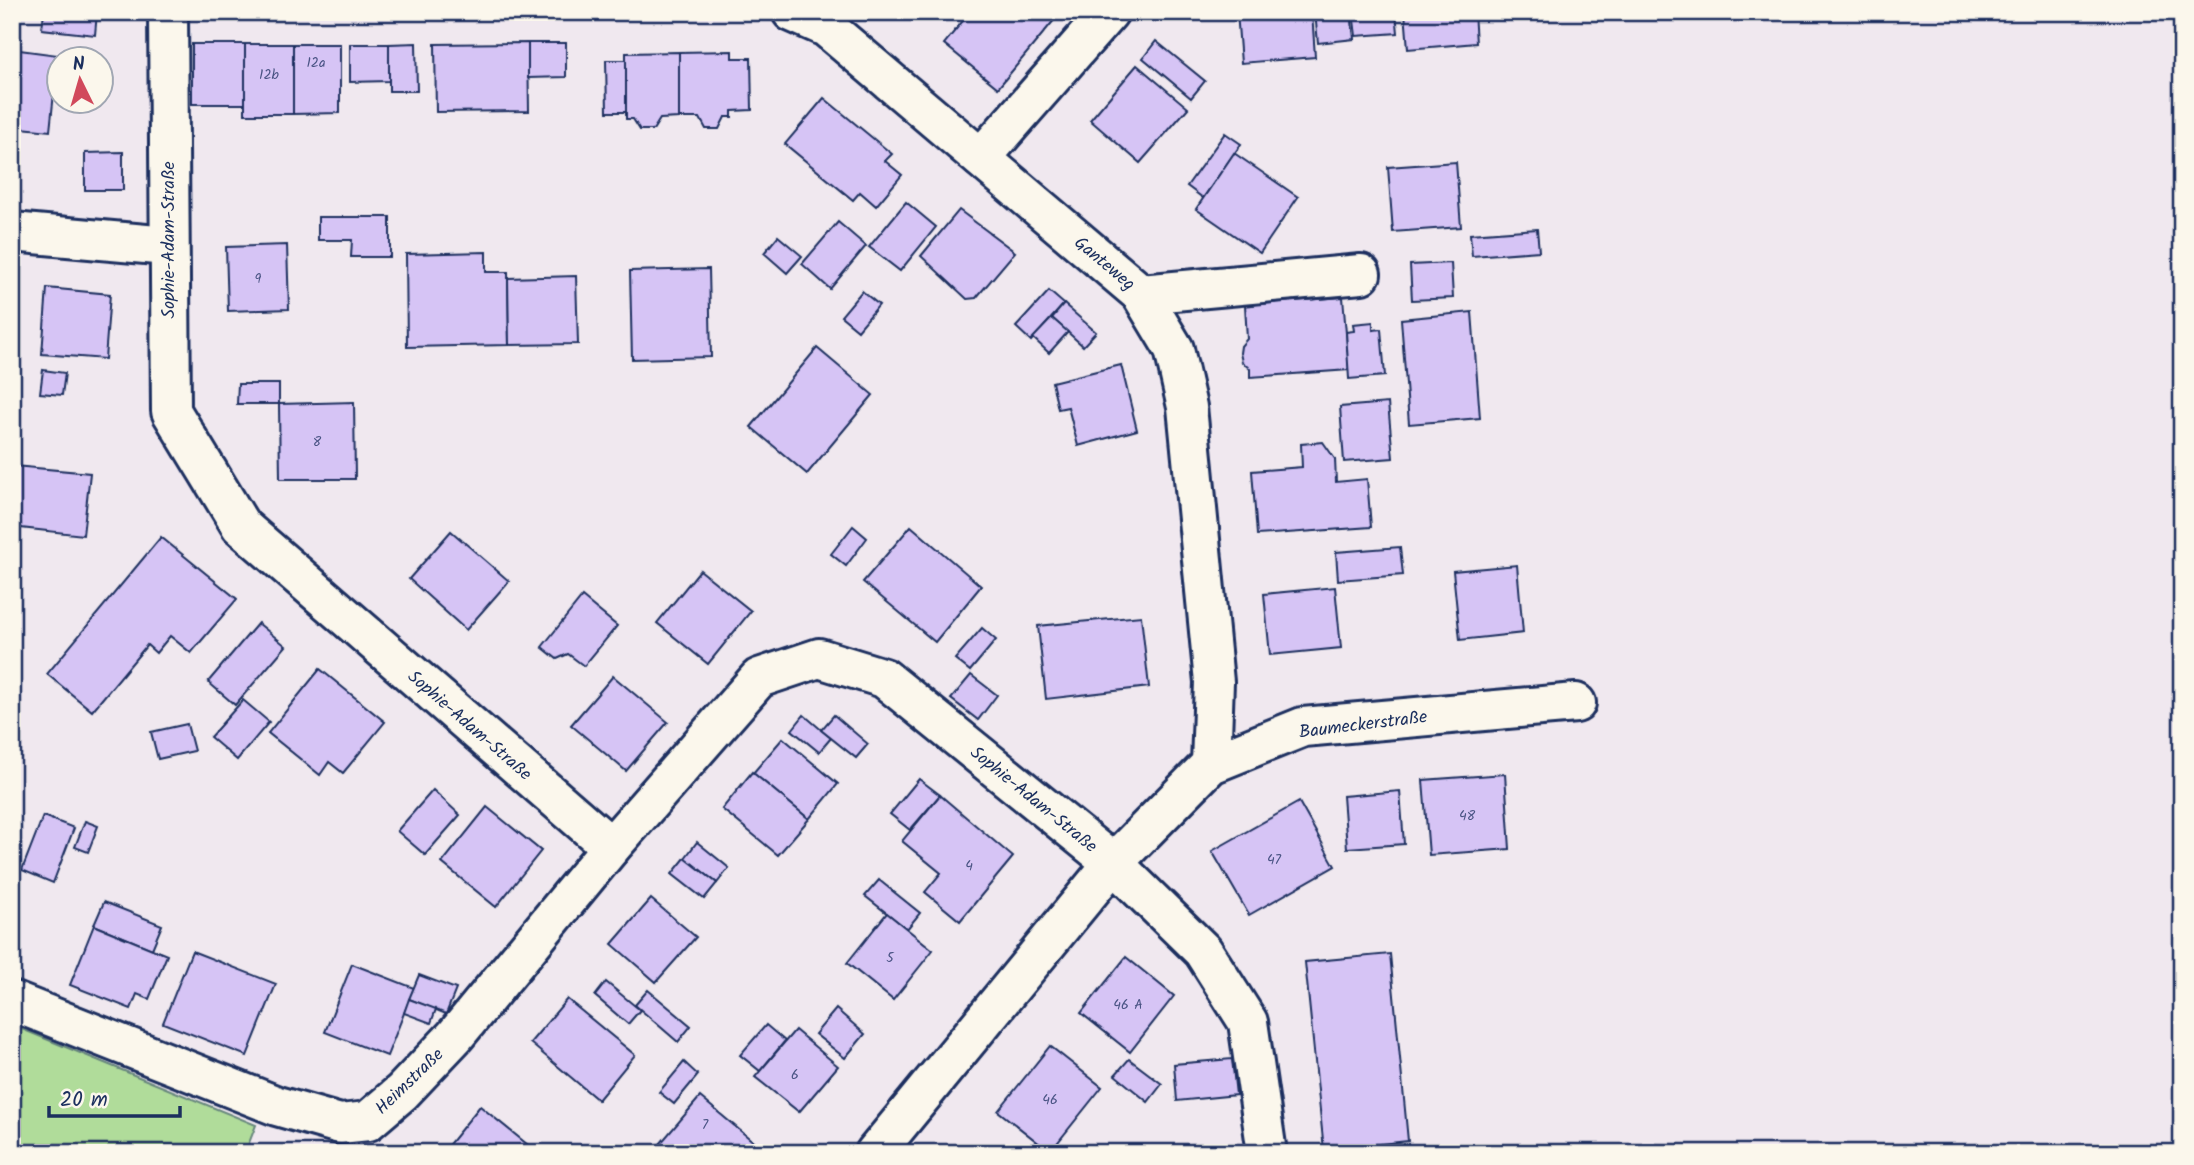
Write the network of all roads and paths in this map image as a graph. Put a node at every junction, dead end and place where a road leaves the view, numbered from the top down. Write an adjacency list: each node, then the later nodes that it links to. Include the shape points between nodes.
1 (168, 12): 6 (street, Sophie-Adam-Straße)
2 (792, 12): 4 (street, Ganteweg, via 826,27)
3 (1109, 12): 4 (street)
4 (981, 158): 8 (street, Ganteweg)
5 (12, 232): 6 (street)
6 (167, 246): 11 (street, Sophie-Adam-Straße, via 171,411 241,526)
7 (1361, 274): 8 (street)
8 (1141, 294): 10 (street, Ganteweg, via 1174,349 1187,407 1214,682)
9 (1576, 703): 10 (street, Baumeckerstraße, via 1303,727)
10 (1211, 764): 12 (street, Baumeckerstraße)
11 (611, 847): 12 (street, Sophie-Adam-Straße, via 759,678 820,658 884,678); 13 (street, Heimstraße, via 455,1036 368,1121 340,1124 276,1106)
12 (1113, 863): 14 (street, Baumeckerstraße); 15 (street, via 1203,951 1248,1022)
13 (12, 1001)
14 (875, 1153)
15 (1268, 1153)

